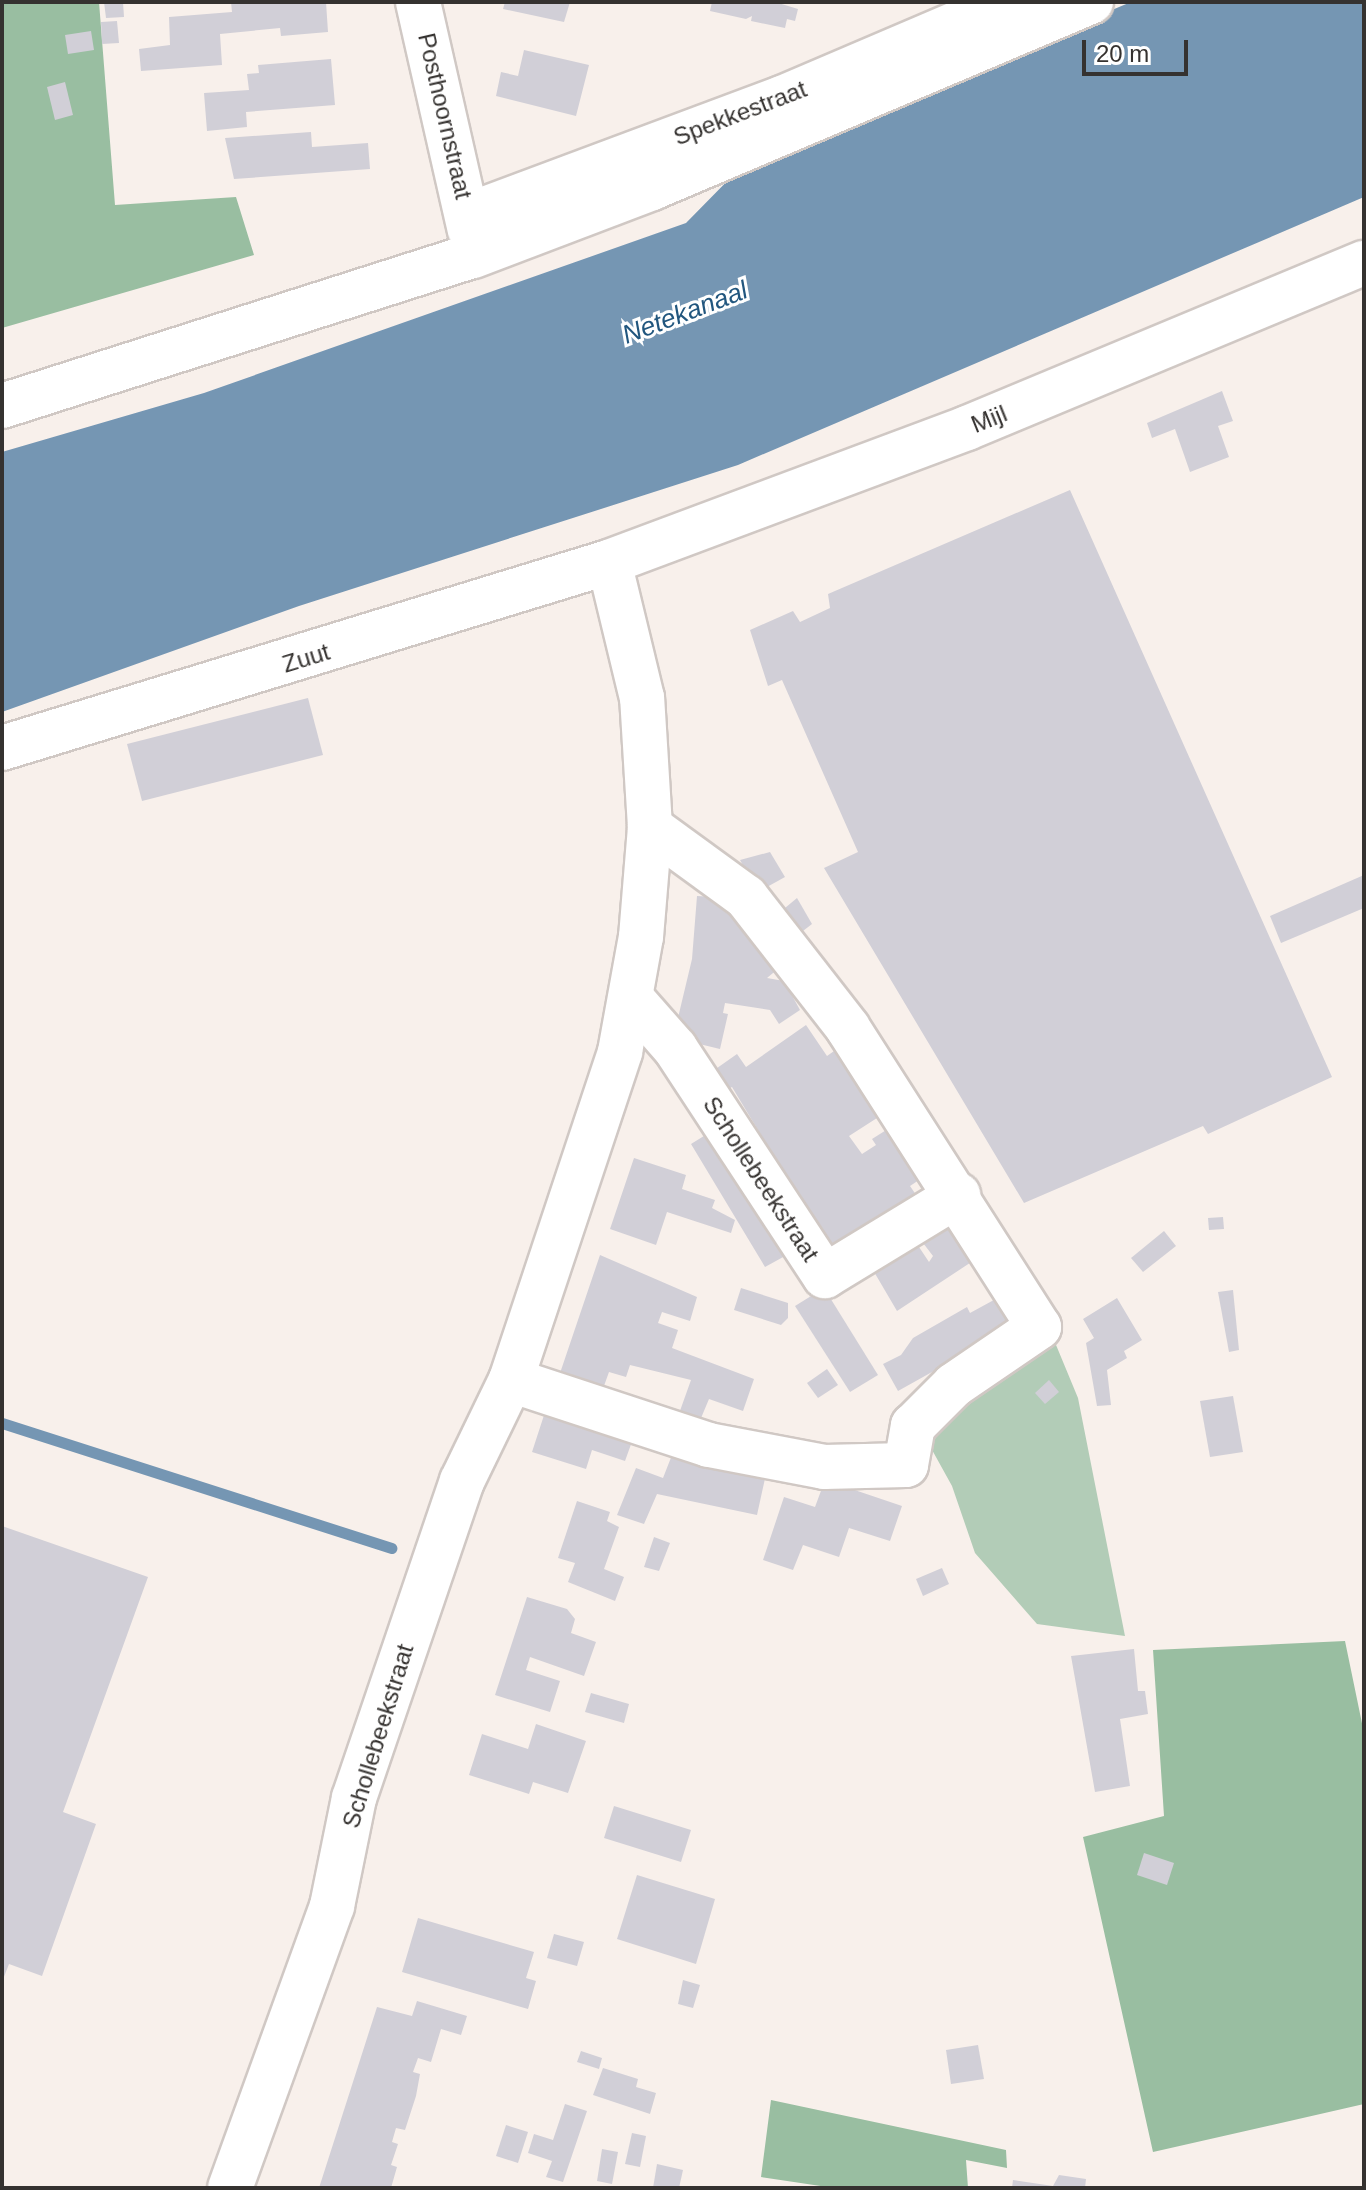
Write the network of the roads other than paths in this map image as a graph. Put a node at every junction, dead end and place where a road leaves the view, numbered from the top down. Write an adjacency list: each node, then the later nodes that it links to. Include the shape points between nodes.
1 (418, 2): 4 (street, Posthoornstraat)
2 (1007, 2): 4 (street, Spekkestraat)
3 (1091, 2): 6 (street, via 589,213 473,256)
4 (470, 222)
5 (1364, 263): 7 (street, Mijl, via 967,428)
6 (2, 406)
7 (609, 562): 8 (street, Zuut); 9 (street, Schollebeekstraat, via 642,698)
8 (2, 748)
9 (650, 827): 10 (street, Schollebeekstraat); 11 (street, via 746,897 848,1028)
10 (631, 998): 11 (street, Schollebeekstraat, via 675,1048 825,1276); 12 (street, Schollebeekstraat, via 620,1052)
11 (958, 1195): 12 (street, via 1039,1327 954,1385 913,1426 906,1465 824,1467 709,1445)
12 (511, 1380): 13 (street, Schollebeekstraat, via 462,1481 354,1798 332,1906)
13 (230, 2188)

